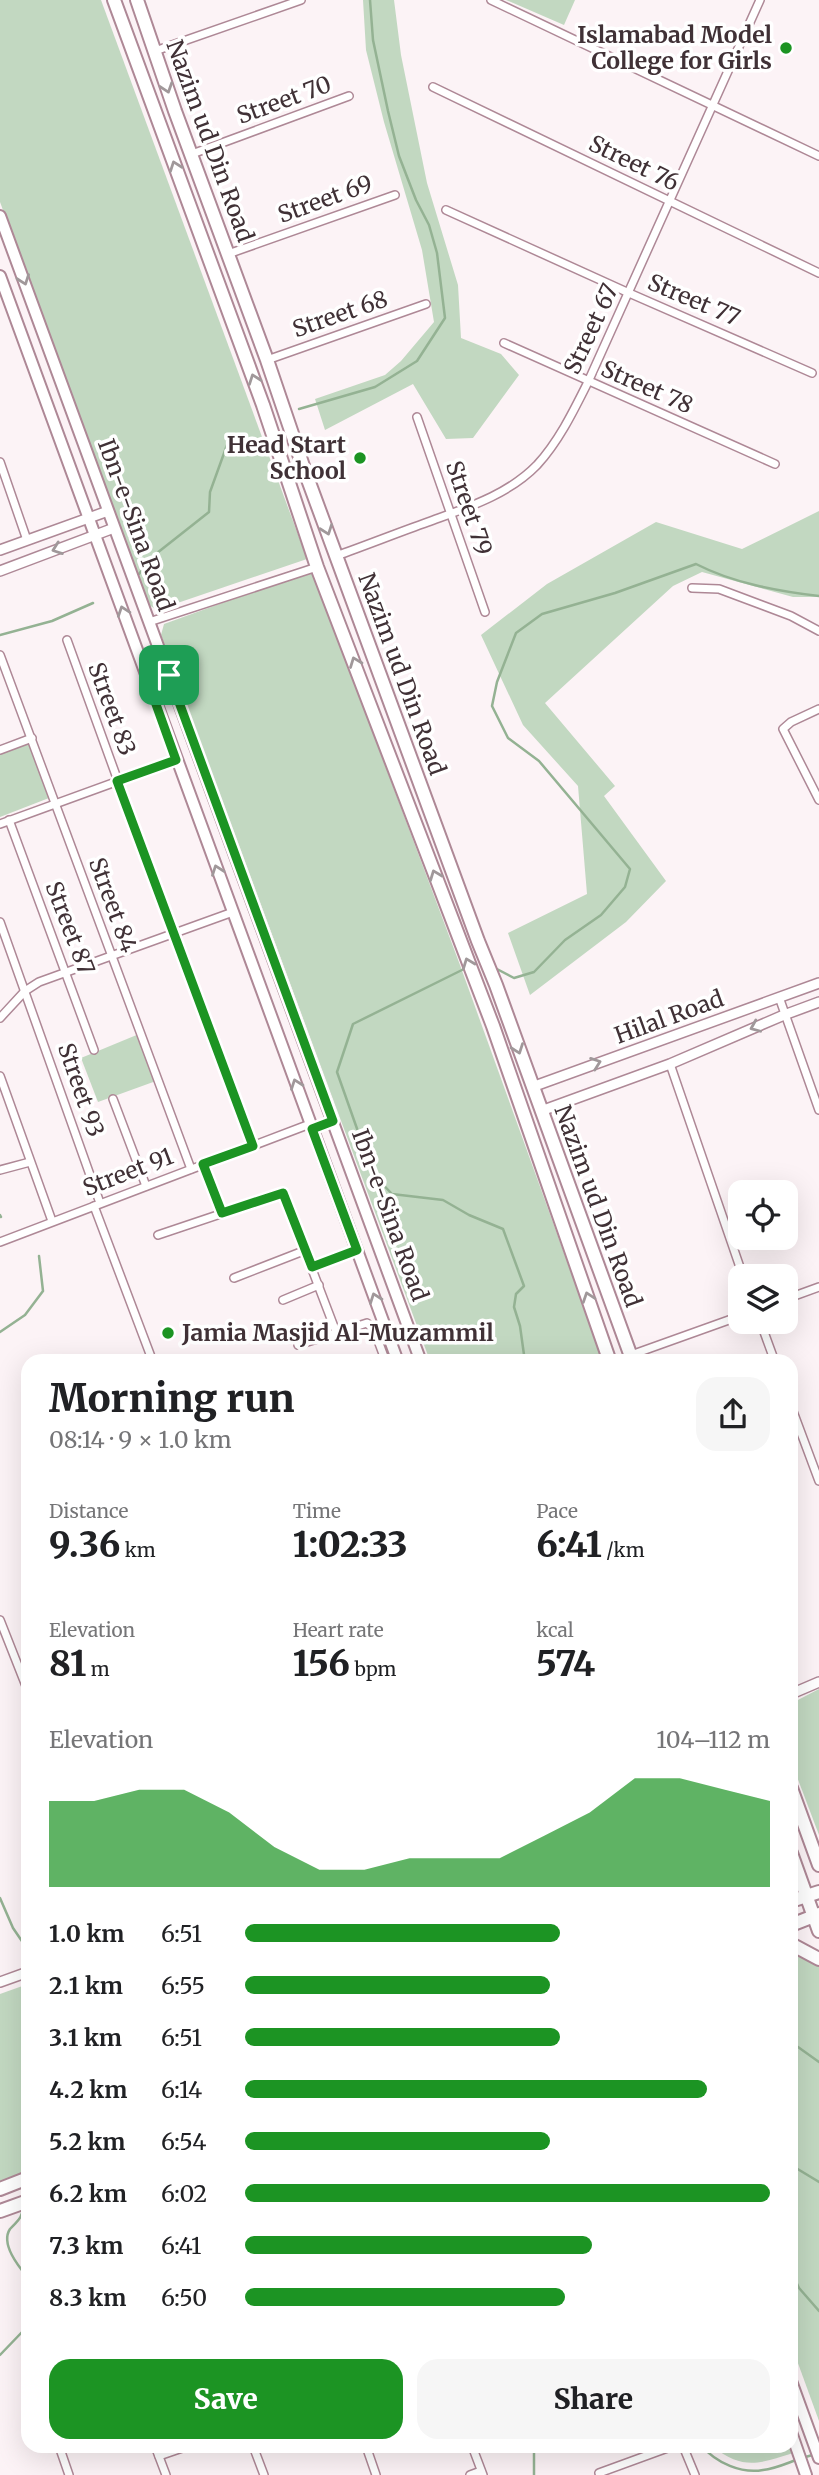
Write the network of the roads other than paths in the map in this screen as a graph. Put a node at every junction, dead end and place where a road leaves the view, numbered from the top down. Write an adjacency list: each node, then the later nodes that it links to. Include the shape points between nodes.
1 (114, 0): 26 (main road, Nazim ud Din Road, one-way to 1)
2 (137, 0): 6 (main road, Nazim ud Din Road)
3 (301, 0): 6 (street)
4 (491, 0): 9 (street)
5 (760, 0): 9 (street, Street 67)
6 (155, 51): 10 (main road, Nazim ud Din Road, one-way to 10)
7 (433, 87): 13 (street, Street 76)
8 (349, 96): 10 (street, Street 70)
9 (712, 106): 11 (street); 13 (street, Street 67)
10 (192, 154): 16 (main road, Nazim ud Din Road)
11 (819, 156)
12 (395, 195): 16 (street, Street 69)
13 (669, 202): 17 (street, Street 76); 19 (street, Street 67)
14 (446, 209): 19 (street, Street 77)
15 (0, 216): 30 (main road, Ibn-e-Sina Road, one-way to 30)
16 (228, 254): 22 (main road, Nazim ud Din Road)
17 (819, 273)
18 (0, 276): 32 (main road, Ibn-e-Sina Road)
19 (629, 293): 23 (street, Street 77); 24 (street, Street 67)
20 (426, 304): 22 (street, Street 68)
21 (504, 343): 24 (street, Street 78)
22 (267, 360): 25 (main road, Nazim ud Din Road)
23 (812, 373)
24 (588, 382): 29 (street, Street 78); 31 (street, Street 67, via 570,418 537,464 494,496)
25 (281, 398): 26 (main road); 37 (main road, Nazim ud Din Road, one-way to 37)
26 (264, 405): 38 (main road, Nazim ud Din Road)
27 (417, 417): 31 (street, Street 79)
28 (0, 462): 35 (street)
29 (775, 464)
30 (108, 511): 32 (street); 33 (main road, Ibn-e-Sina Road)
31 (449, 514): 37 (street, Street 67); 43 (street, Street 79)
32 (90, 518): 34 (main road, Ibn-e-Sina Road); 35 (street)
33 (114, 528): 34 (street); 44 (main road, Ibn-e-Sina Road)
34 (97, 535): 39 (street, one-way to 39); 49 (main road, Ibn-e-Sina Road, one-way to 34)
35 (27, 540): 36 (street)
36 (0, 550)
37 (336, 556): 41 (main road, Nazim ud Din Road)
38 (317, 566): 42 (main road, Nazim ud Din Road); 44 (street)
39 (0, 570)
40 (692, 589): 45 (street, via 719,589)
41 (354, 603): 42 (main road); 71 (main road, Nazim ud Din Road)
42 (335, 610): 72 (main road, Nazim ud Din Road, one-way to 42)
43 (485, 612)
44 (149, 622): 48 (main road, Ibn-e-Sina Road)
45 (819, 631)
46 (67, 640): 54 (street, Street 83)
47 (0, 655): 51 (street, Street 84)
48 (169, 675): 49 (main road); 82 (main road, Ibn-e-Sina Road)
49 (148, 682): 53 (main road, Ibn-e-Sina Road)
50 (819, 709): 55 (street, via 783,729)
51 (32, 738): 52 (street); 57 (street, Street 84)
52 (0, 750)
53 (176, 760): 54 (street); 60 (main road, Ibn-e-Sina Road, one-way to 53)
54 (117, 781): 57 (street); 62 (street, Street 83)
55 (817, 789): 56 (street)
56 (819, 800)
57 (56, 804): 58 (street); 63 (street, Street 84)
58 (9, 820): 59 (street); 64 (street, Street 87)
59 (0, 824)
60 (233, 912): 62 (street); 83 (main road, Ibn-e-Sina Road, one-way to 60)
61 (0, 922): 66 (street, Street 93)
62 (173, 933): 63 (street); 84 (street, Street 83)
63 (111, 955): 64 (street); 87 (street, Street 84)
64 (67, 971): 66 (street); 73 (street, Street 87)
65 (819, 984): 67 (street, Hilal Road)
66 (25, 990): 70 (street); 90 (street, Street 93)
67 (779, 997): 69 (street); 76 (street, Hilal Road, one-way to 67)
68 (819, 1002): 69 (street, Hilal Road)
69 (784, 1015): 74 (street, Hilal Road, one-way to 74); 80 (street)
70 (0, 1018)
71 (507, 1018): 72 (main road); 76 (main road, Nazim ud Din Road, one-way to 76)
72 (493, 1026): 98 (main road, Nazim ud Din Road)
73 (94, 1050)
74 (670, 1064): 81 (street, Hilal Road); 99 (street)
75 (0, 1076): 78 (street)
76 (532, 1087): 81 (main road, Nazim ud Din Road)
77 (113, 1099): 89 (street)
78 (9, 1102): 79 (street); 85 (street)
79 (0, 1105)
80 (819, 1110)
81 (541, 1111): 95 (main road, Nazim ud Din Road)
82 (333, 1121): 83 (main road); 113 (main road, Ibn-e-Sina Road)
83 (311, 1126): 84 (street, Street 91); 97 (main road, Ibn-e-Sina Road)
84 (253, 1146): 86 (street, Street 91)
85 (30, 1162): 88 (street); 92 (street)
86 (203, 1164): 87 (street, Street 91); 91 (street)
87 (191, 1169): 89 (street, Street 91)
88 (0, 1170)
89 (146, 1186): 90 (street, Street 91)
90 (97, 1204): 92 (street, Street 91); 110 (street, Street 93)
91 (222, 1213): 93 (street); 96 (street, via 283,1193)
92 (52, 1222): 94 (street, Street 91)
93 (158, 1236)
94 (0, 1242)
95 (590, 1245): 98 (main road); 115 (main road, Nazim ud Din Road)
96 (306, 1250): 100 (street); 101 (street)
97 (357, 1250): 100 (street); 112 (main road, Ibn-e-Sina Road, one-way to 97)
98 (572, 1251): 114 (main road, Nazim ud Din Road, one-way to 98)
99 (739, 1264)
100 (312, 1267): 102 (street)
101 (233, 1278)
102 (319, 1285): 105 (street); 107 (street)
103 (819, 1287): 104 (street)
104 (798, 1295)
105 (283, 1300)
106 (728, 1320): 116 (street)
107 (336, 1332): 109 (street); 111 (street, via 370,1324)
108 (765, 1334): 117 (street)
109 (298, 1345)
110 (150, 1354)
111 (383, 1354)
112 (395, 1354)
113 (418, 1354)
114 (607, 1354)
115 (631, 1354)
116 (642, 1354)
117 (772, 1354)
118 (798, 1425): 119 (street)
119 (819, 1481)
120 (0, 1620): 121 (street)
121 (21, 1671)
122 (819, 1682): 123 (street)
123 (798, 1691)
124 (798, 1806): 125 (main road)
125 (815, 1849): 126 (main road)
126 (819, 1866)
127 (798, 1873): 129 (main road)
128 (819, 1892): 129 (main road)
129 (806, 1896): 130 (main road); 131 (main road)
130 (798, 1899)
131 (816, 1915): 132 (main road); 133 (main road)
132 (798, 1922)
133 (819, 1931)
134 (798, 1948): 135 (main road)
135 (819, 1959)
136 (21, 1974): 137 (street)
137 (0, 1982)
138 (21, 2181): 139 (main road)
139 (0, 2189)
140 (21, 2203): 141 (main road)
141 (0, 2211)
142 (798, 2401): 153 (main road)
143 (798, 2452): 162 (main road)
144 (61, 2453): 156 (street)
145 (158, 2453): 152 (street)
146 (168, 2453): 152 (street)
147 (256, 2453): 158 (street)
148 (368, 2453): 159 (street)
149 (475, 2453): 154 (street)
150 (654, 2453): 155 (street)
151 (686, 2453): 161 (street)
152 (159, 2456): 157 (street)
153 (819, 2458)
154 (482, 2473): 160 (street)
155 (599, 2473)
156 (69, 2475)
157 (166, 2475)
158 (264, 2475)
159 (376, 2475)
160 (470, 2475)
161 (695, 2475)
162 (806, 2475)

